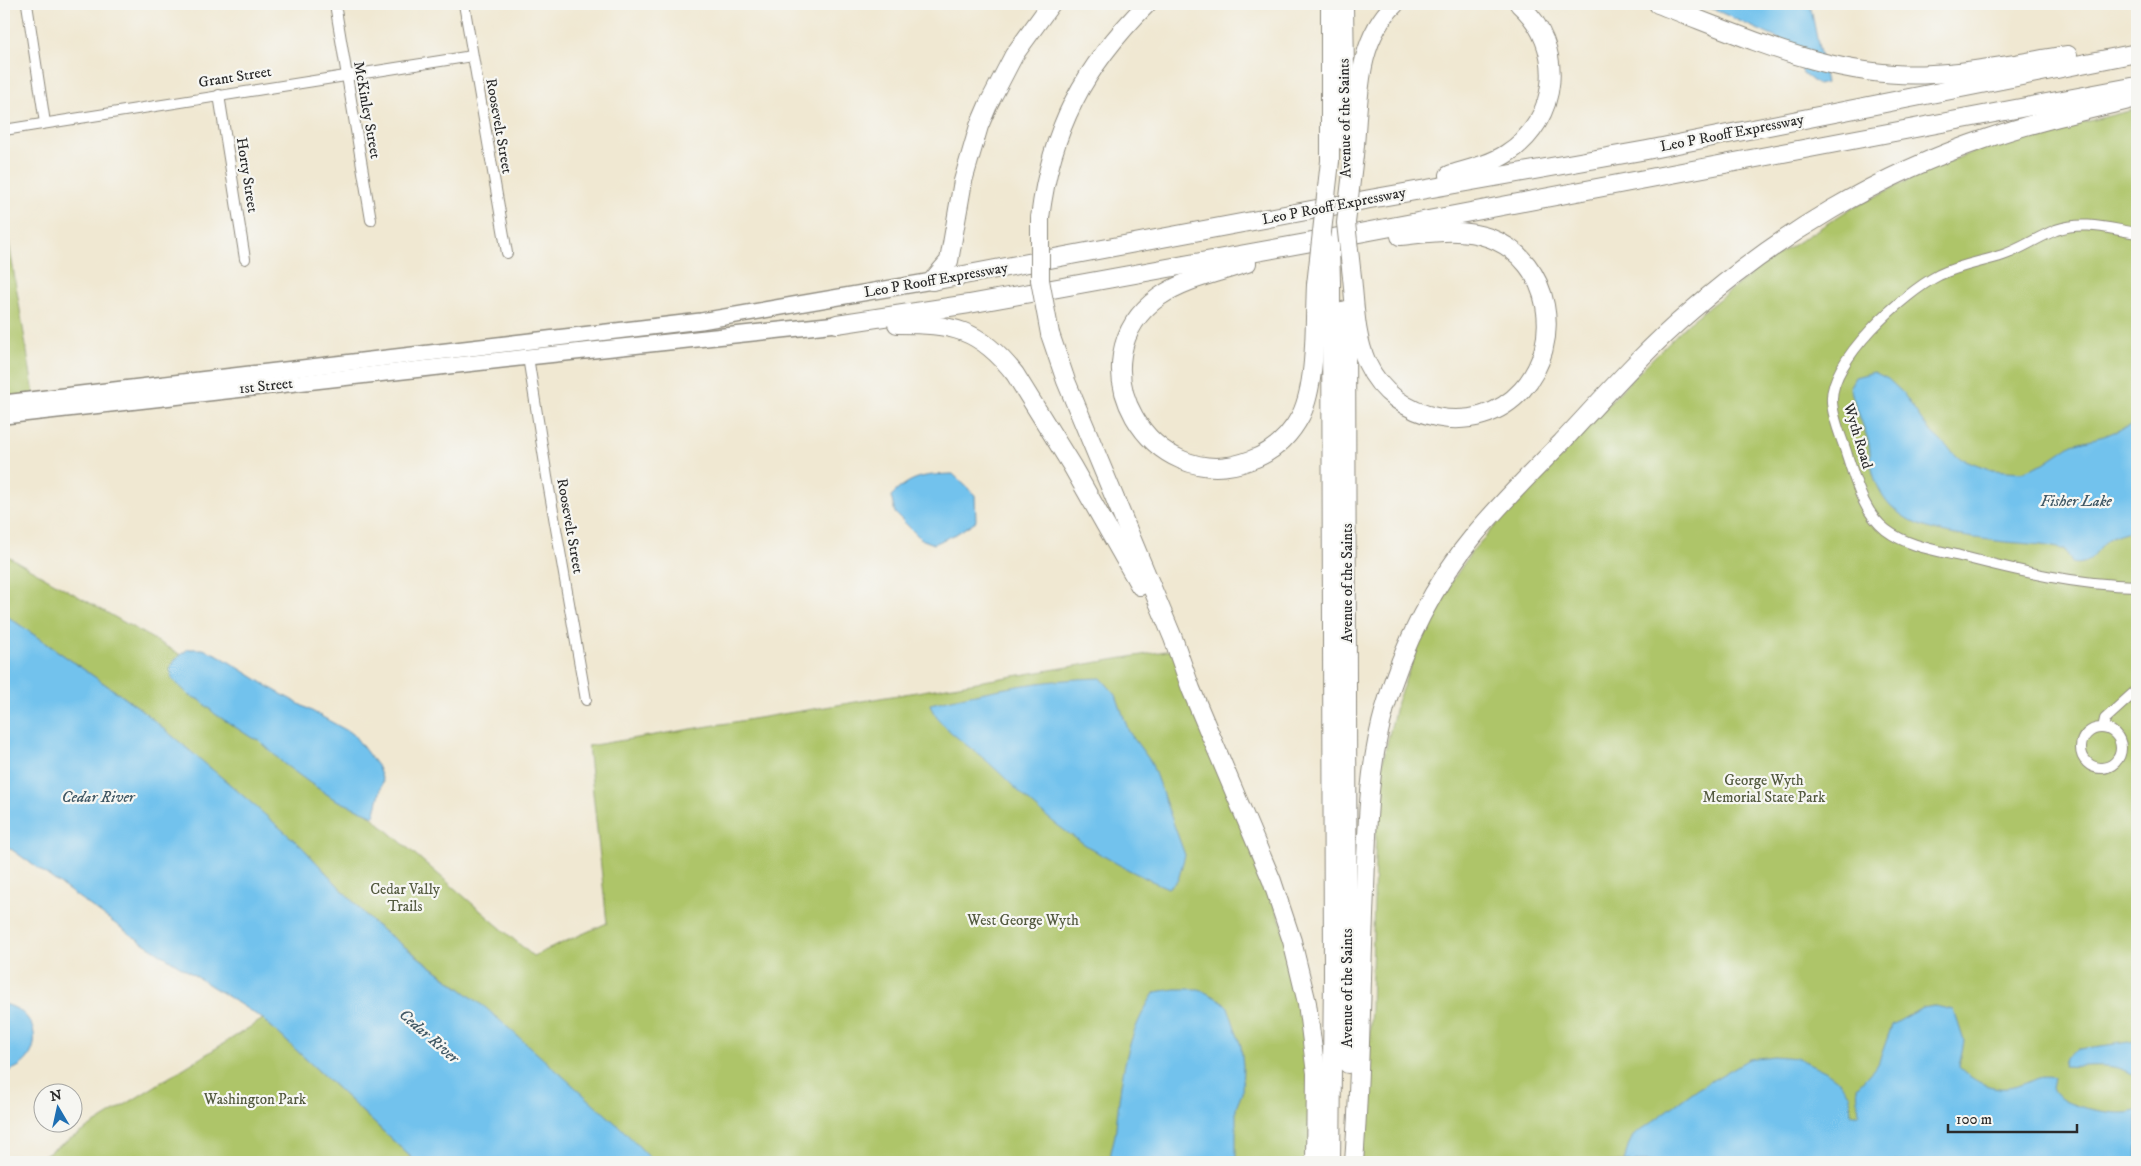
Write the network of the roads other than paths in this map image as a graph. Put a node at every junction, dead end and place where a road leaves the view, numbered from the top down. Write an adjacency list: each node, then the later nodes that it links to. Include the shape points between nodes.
1 (27, 4): 20 (street)
2 (335, 4): 16 (street, McKinley Street)
3 (464, 4): 15 (street, Roosevelt Street)
4 (1051, 4): 29 (highway, via 1014,55 988,105 963,181 949,261)
5 (1147, 4): 36 (highway, bridge, via 1097,60 1059,133 1048,170 1040,218 1040,280 1050,334 1066,381)
6 (1330, 4): 22 (highway, Avenue of the Saints)
7 (1344, 4): 22 (highway, Avenue of the Saints)
8 (1395, 4): 22 (highway, via 1375,28 1365,52)
9 (1519, 4): 23 (highway, via 1543,34 1551,67 1547,101 1532,131 1493,161)
10 (1658, 4): 13 (highway)
11 (1687, 4): 13 (highway)
12 (2137, 45): 13 (highway, via 1931,74 1859,71)
13 (1790, 53)
14 (2137, 53): 23 (highway, Leo P Rooff Expressway, via 1647,150)
15 (472, 56): 16 (street, Grant Street); 27 (street, Roosevelt Street)
16 (346, 75): 18 (street, Grant Street); 24 (street, McKinley Street)
17 (2137, 86): 26 (highway, Leo P Rooff Expressway)
18 (219, 95): 20 (street, Grant Street); 28 (street, Horty Street)
19 (2137, 98): 43 (highway, via 2056,117 1983,140 1868,189 1747,265 1636,362 1474,536 1446,574 1420,620 1390,688 1374,753 1369,800)
20 (45, 123): 21 (street, Grant Street)
21 (4, 130)
22 (1344, 158): 30 (highway, Avenue of the Saints, bridge); 30 (highway, Avenue of the Saints, bridge, via 1346,223)
23 (1370, 199): 29 (highway, Leo P Rooff Expressway)
24 (371, 220)
25 (2137, 233): 35 (street, Wyth Road, via 2102,226 2070,226 2005,254 1938,276 1906,297 1852,350 1836,379 1832,402 1862,499 1872,516 1901,540 2025,573)
26 (1317, 241): 30 (highway, via 1443,232 1462,232 1492,239 1513,252 1538,283 1546,308 1546,347 1521,392 1479,416 1441,419 1412,410 1389,394 1367,364); 30 (highway, via 1172,288 1138,318 1125,344 1122,372 1126,401 1146,436 1175,457 1212,467 1240,464 1280,444 1301,415); 31 (highway, Leo P Rooff Expressway, via 969,304)
27 (507, 253)
28 (245, 259)
29 (932, 281): 32 (main road, Leo P Rooff Expressway)
30 (1336, 281): 41 (highway, Avenue of the Saints); 42 (highway, Avenue of the Saints, via 1348,538)
31 (836, 324): 32 (main road, Leo P Rooff Expressway); 36 (highway, via 942,325 975,336 1004,360 1116,542)
32 (528, 350): 33 (main road, 1st Street); 34 (main road, 1st Street); 38 (street, Roosevelt Street, via 546,477)
33 (4, 403)
34 (4, 416)
35 (2137, 586)
36 (1191, 689): 40 (highway, via 1272,881 1295,950 1307,1003 1316,1073)
37 (2137, 690): 39 (street, via 2105,719)
38 (586, 700)
39 (2103, 728)
40 (1315, 1162)
41 (1331, 1162)
42 (1347, 1162)
43 (1354, 1162)

